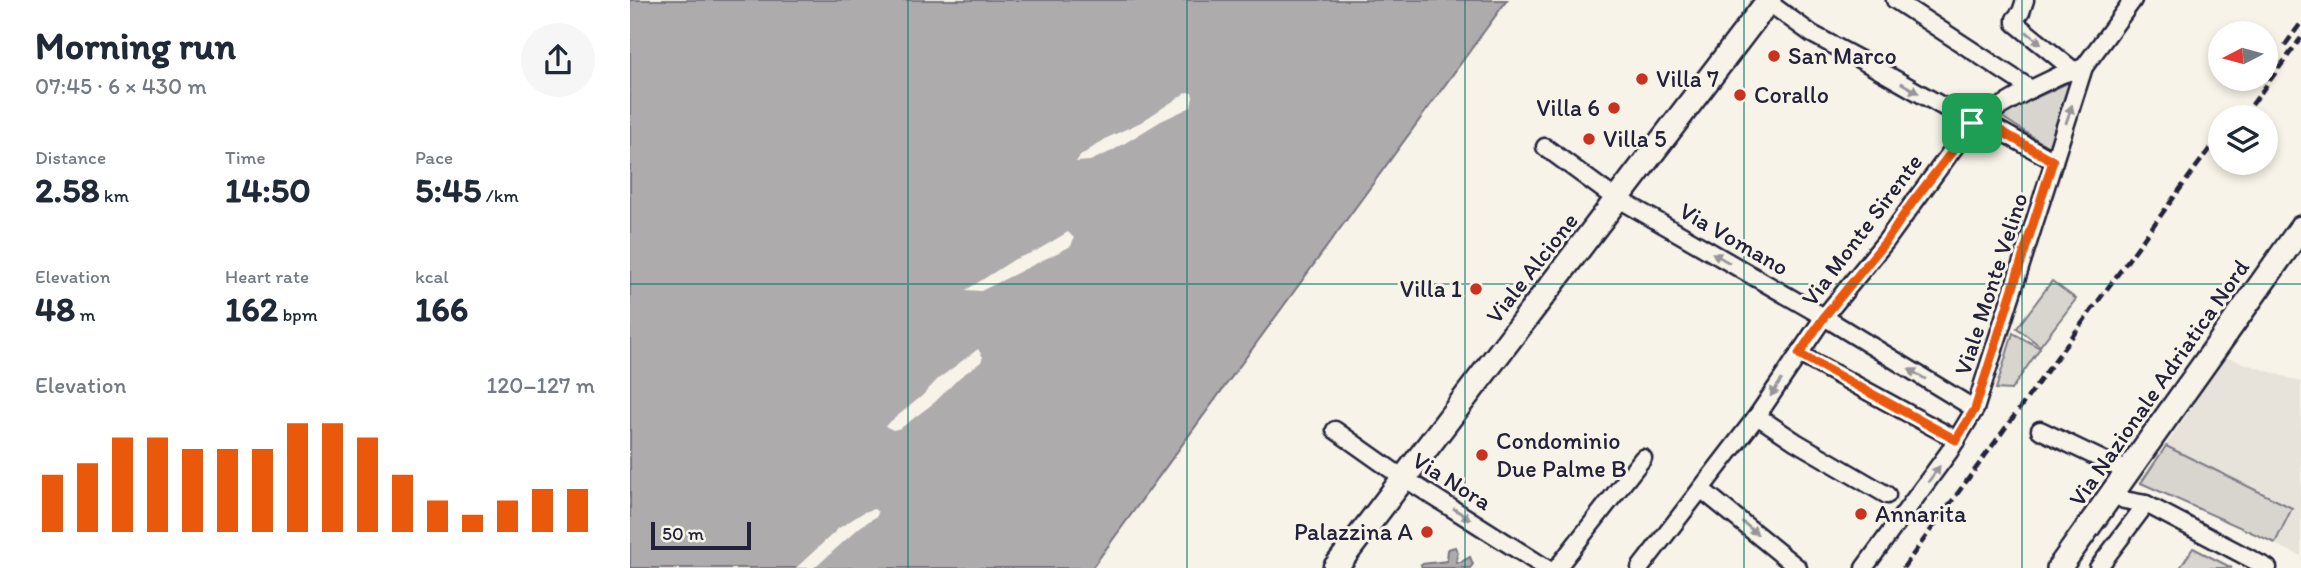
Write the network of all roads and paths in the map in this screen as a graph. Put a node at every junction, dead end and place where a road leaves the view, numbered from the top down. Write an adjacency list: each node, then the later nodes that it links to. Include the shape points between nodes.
1 (1895, 0): 6 (street)
2 (2025, 0): 5 (street, one-way to 5, via 2015,23)
3 (2133, 0): 5 (street, Viale Monte Velino)
4 (1767, 1): 7 (street, one-way to 7, via 1812,34); 10 (street, Viale Alcione)
5 (2078, 69): 6 (street, Via Monte Sirente); 9 (street, Viale Monte Velino, one-way to 5)
6 (2031, 89): 7 (street, Via Monte Sirente)
7 (1975, 121): 9 (street); 12 (street, Via Monte Sirente)
8 (1545, 148): 10 (street, Via Vomano)
9 (2053, 161): 14 (street, Viale Monte Velino)
10 (1618, 199): 12 (street, Via Vomano, one-way to 10); 20 (street, Viale Alcione)
11 (2301, 228): 21 (street, Via Nazionale Adriatica Nord)
12 (1824, 317): 13 (street, Via Monte Sirente); 14 (street, Via Vomano, one-way to 12)
13 (1799, 354): 15 (street, Via Monte Sirente, one-way to 15); 18 (street)
14 (1975, 409): 18 (street, Viale Monte Velino)
15 (1757, 416): 22 (street, Via Monte Sirente); 23 (street)
16 (1335, 430): 20 (street, Via Nora)
17 (2040, 430): 21 (street)
18 (1956, 440): 31 (street, Viale Monte Velino, one-way to 18)
19 (1643, 458): 28 (street)
20 (1405, 477): 26 (street, Viale Alcione); 27 (street, Via Nora, one-way to 27)
21 (2121, 482): 24 (street); 32 (street, Via Nazionale Adriatica Nord)
22 (1701, 489): 29 (street, Via Monte Sirente); 30 (street, one-way to 30)
23 (1887, 495)
24 (2146, 504): 25 (street); 33 (street)
25 (2260, 567)
26 (1335, 568)
27 (1546, 568)
28 (1557, 568)
29 (1640, 568)
30 (1798, 568)
31 (1864, 568)
32 (2059, 568)
33 (2098, 568)

